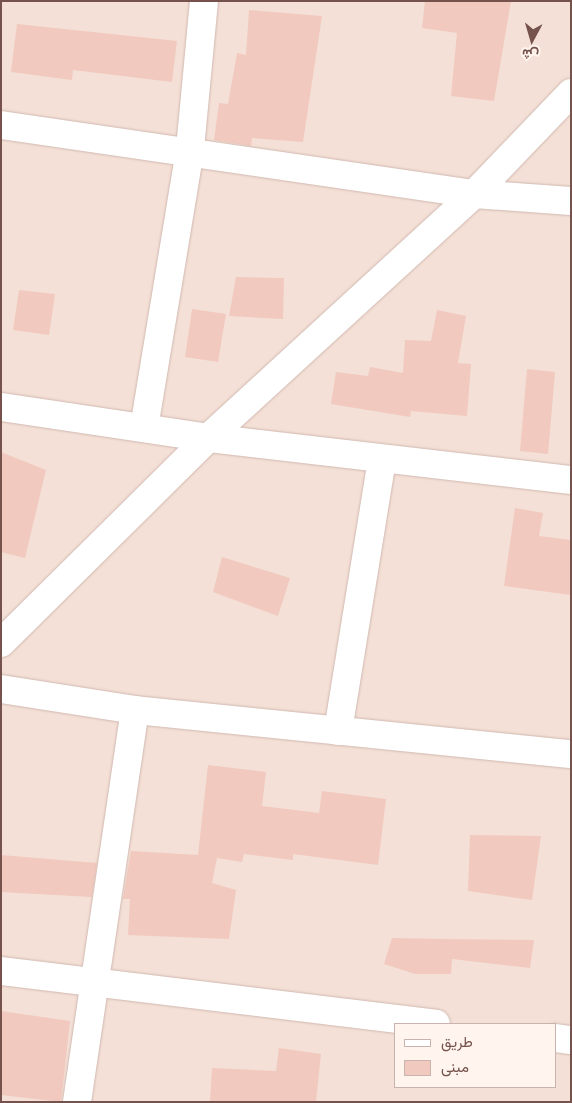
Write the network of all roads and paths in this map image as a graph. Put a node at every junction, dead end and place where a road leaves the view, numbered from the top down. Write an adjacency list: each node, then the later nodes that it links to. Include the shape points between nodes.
1 (204, 1): 4 (street)
2 (571, 93): 5 (street)
3 (1, 124): 4 (street)
4 (190, 149): 5 (street); 8 (street)
5 (474, 194): 6 (street); 9 (street)
6 (571, 201)
7 (1, 408): 8 (street)
8 (144, 428): 9 (street)
9 (208, 438): 10 (street); 12 (street)
10 (382, 460): 11 (street); 15 (street)
11 (571, 480)
12 (1, 643)
13 (1, 689): 14 (street)
14 (135, 710): 15 (street); 18 (street)
15 (338, 731): 16 (street)
16 (571, 754)
17 (1, 971): 18 (street)
18 (94, 984): 19 (street); 22 (street)
19 (427, 1023)
20 (557, 1038): 21 (street)
21 (571, 1040)
22 (77, 1102)

